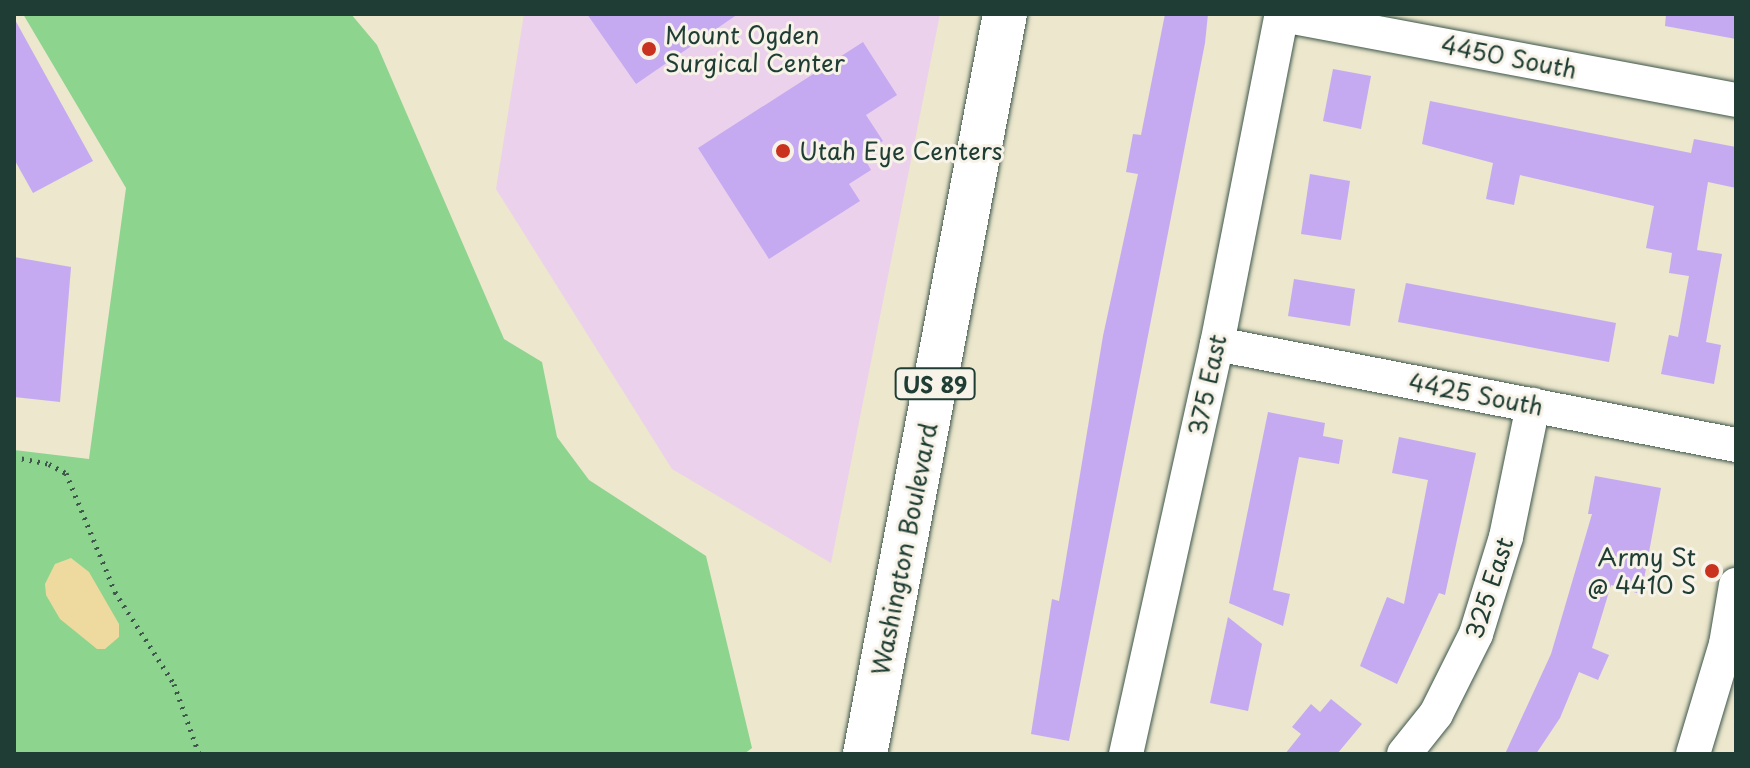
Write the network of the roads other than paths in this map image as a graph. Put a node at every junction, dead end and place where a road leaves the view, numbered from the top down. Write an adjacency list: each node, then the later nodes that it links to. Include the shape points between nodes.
1 (1005, 14): 8 (main road, Washington Boulevard / US 89)
2 (1282, 14): 3 (street, 4450 South); 4 (street, 375 East)
3 (1736, 100)
4 (1217, 344): 5 (street, 4425 South); 9 (street, 375 East)
5 (1533, 405): 6 (street, 4425 South); 10 (street, 325 East, via 1506,537 1476,634 1436,714)
6 (1736, 445)
7 (1736, 585): 11 (street, via 1726,644)
8 (865, 754)
9 (1126, 754)
10 (1404, 754)
11 (1693, 754)

